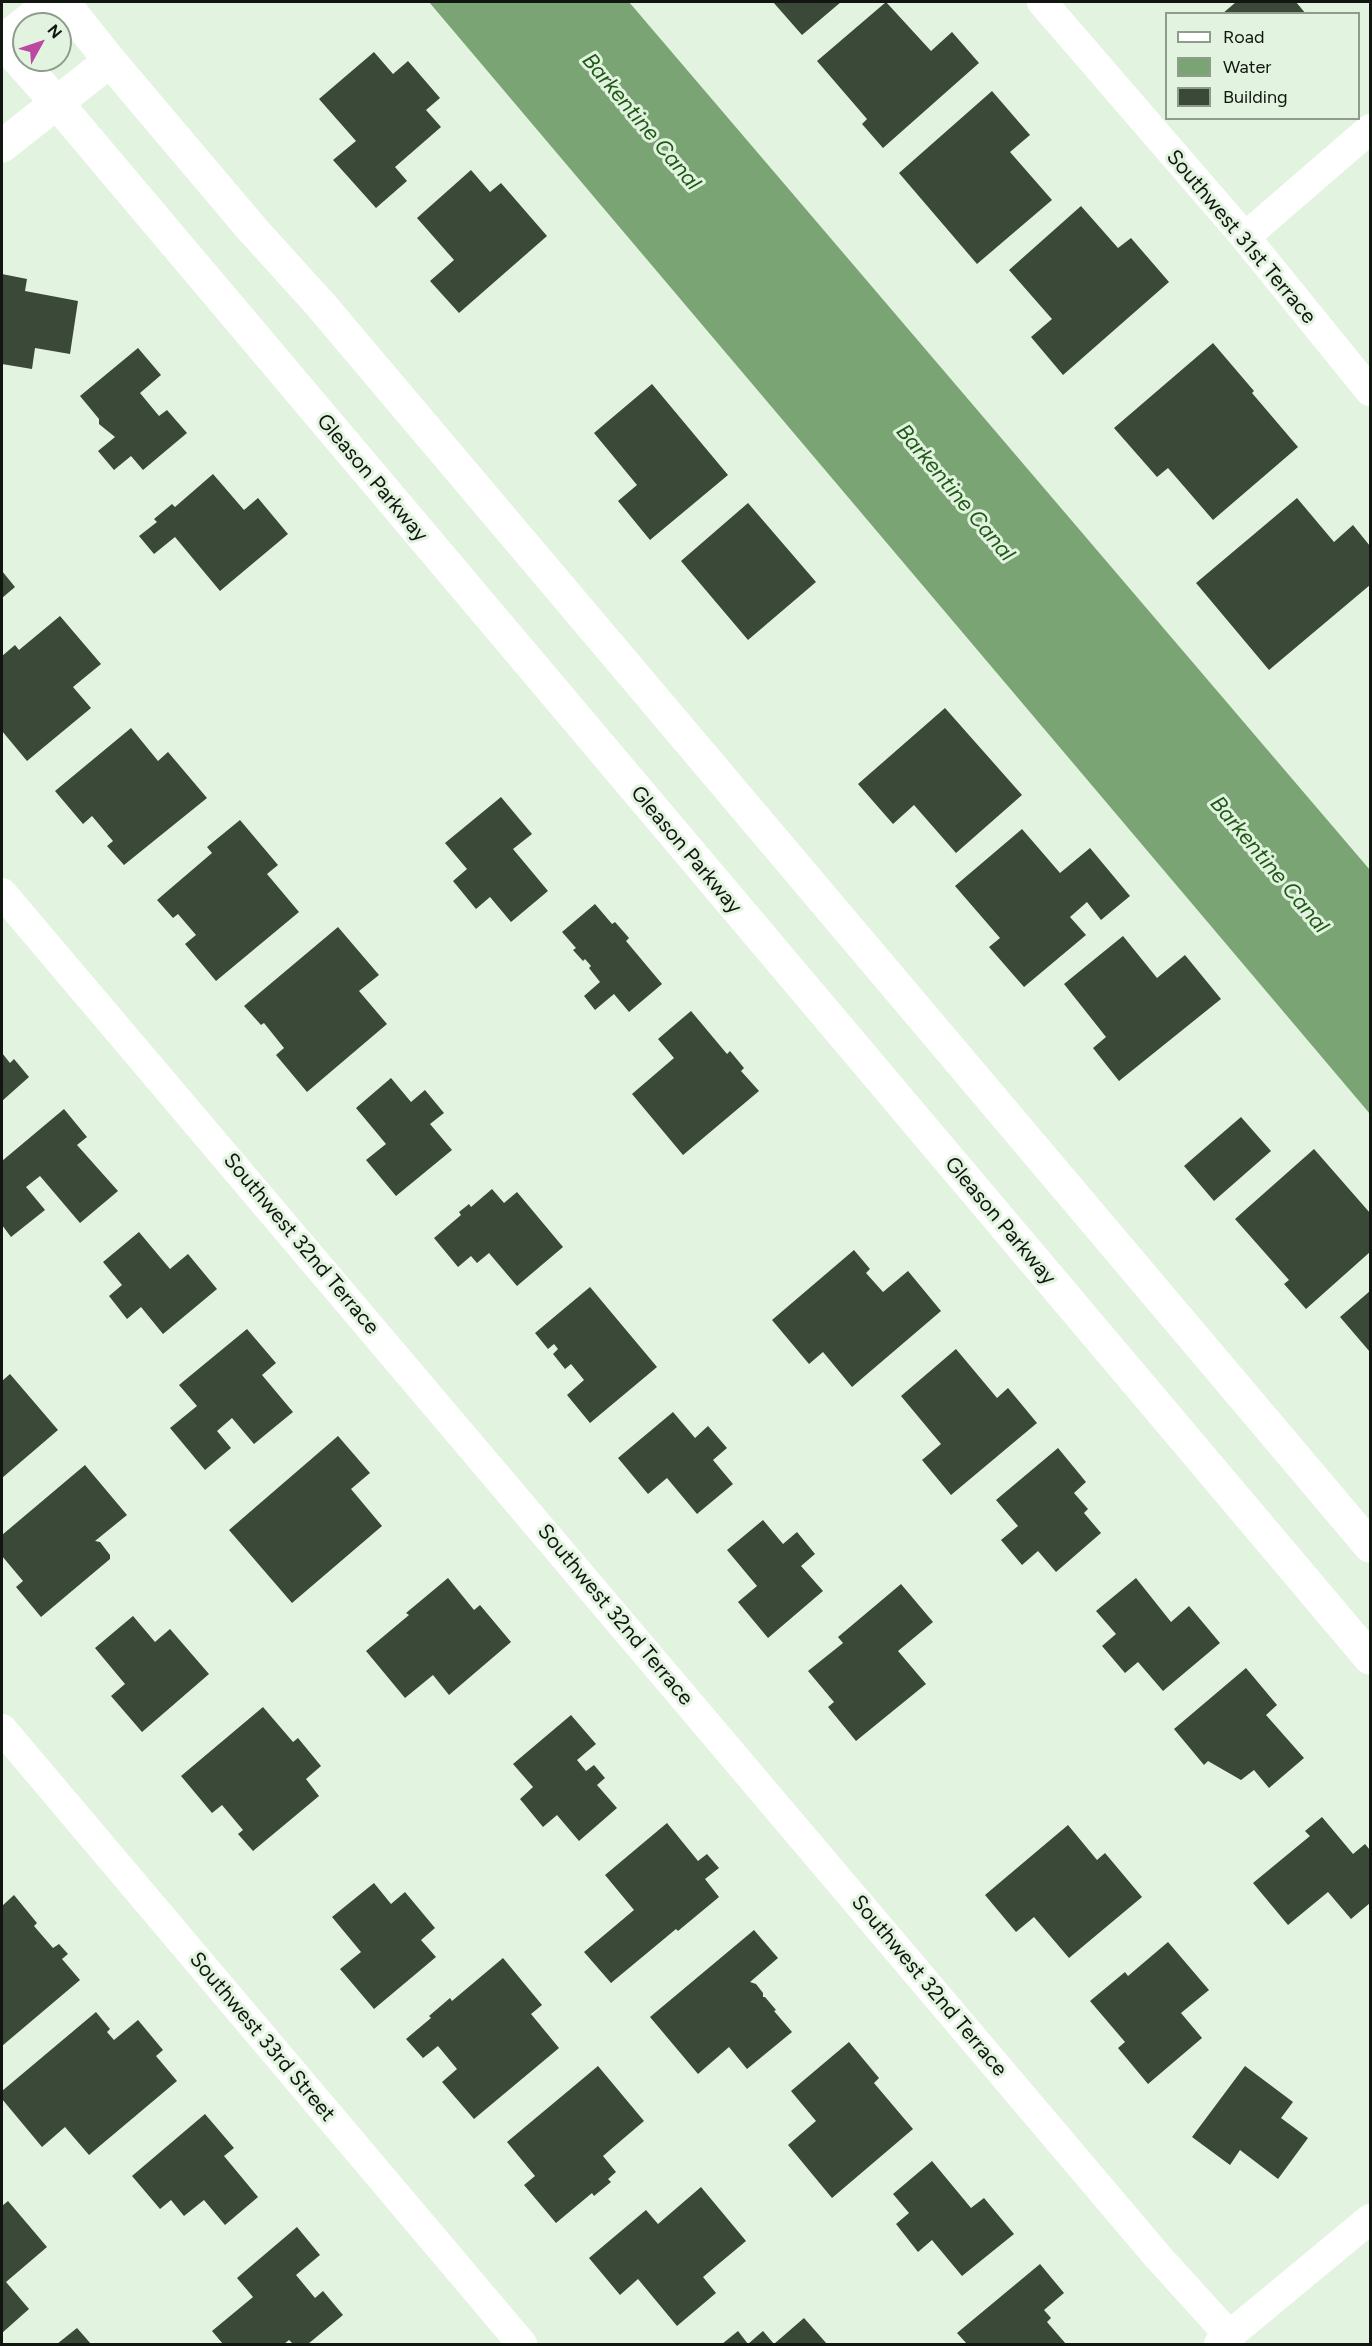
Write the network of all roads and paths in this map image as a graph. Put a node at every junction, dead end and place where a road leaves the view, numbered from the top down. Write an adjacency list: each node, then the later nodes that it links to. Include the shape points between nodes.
1 (51, 2): 4 (main road)
2 (63, 2): 5 (main road)
3 (1042, 2): 9 (street, Southwest 31st Terrace)
4 (2, 42): 6 (main road, Gleason Parkway)
5 (110, 61): 6 (main road); 12 (main road)
6 (56, 102): 8 (main road); 13 (main road, Gleason Parkway)
7 (1371, 129): 9 (street)
8 (2, 146)
9 (1245, 237): 10 (street, Southwest 31st Terrace)
10 (1371, 391)
11 (2, 893): 16 (street, Southwest 32nd Terrace)
12 (1371, 1546)
13 (1371, 1658)
14 (2, 1729): 17 (street, Southwest 33rd Street)
15 (1371, 2219): 16 (street)
16 (1225, 2340)
17 (522, 2344)

